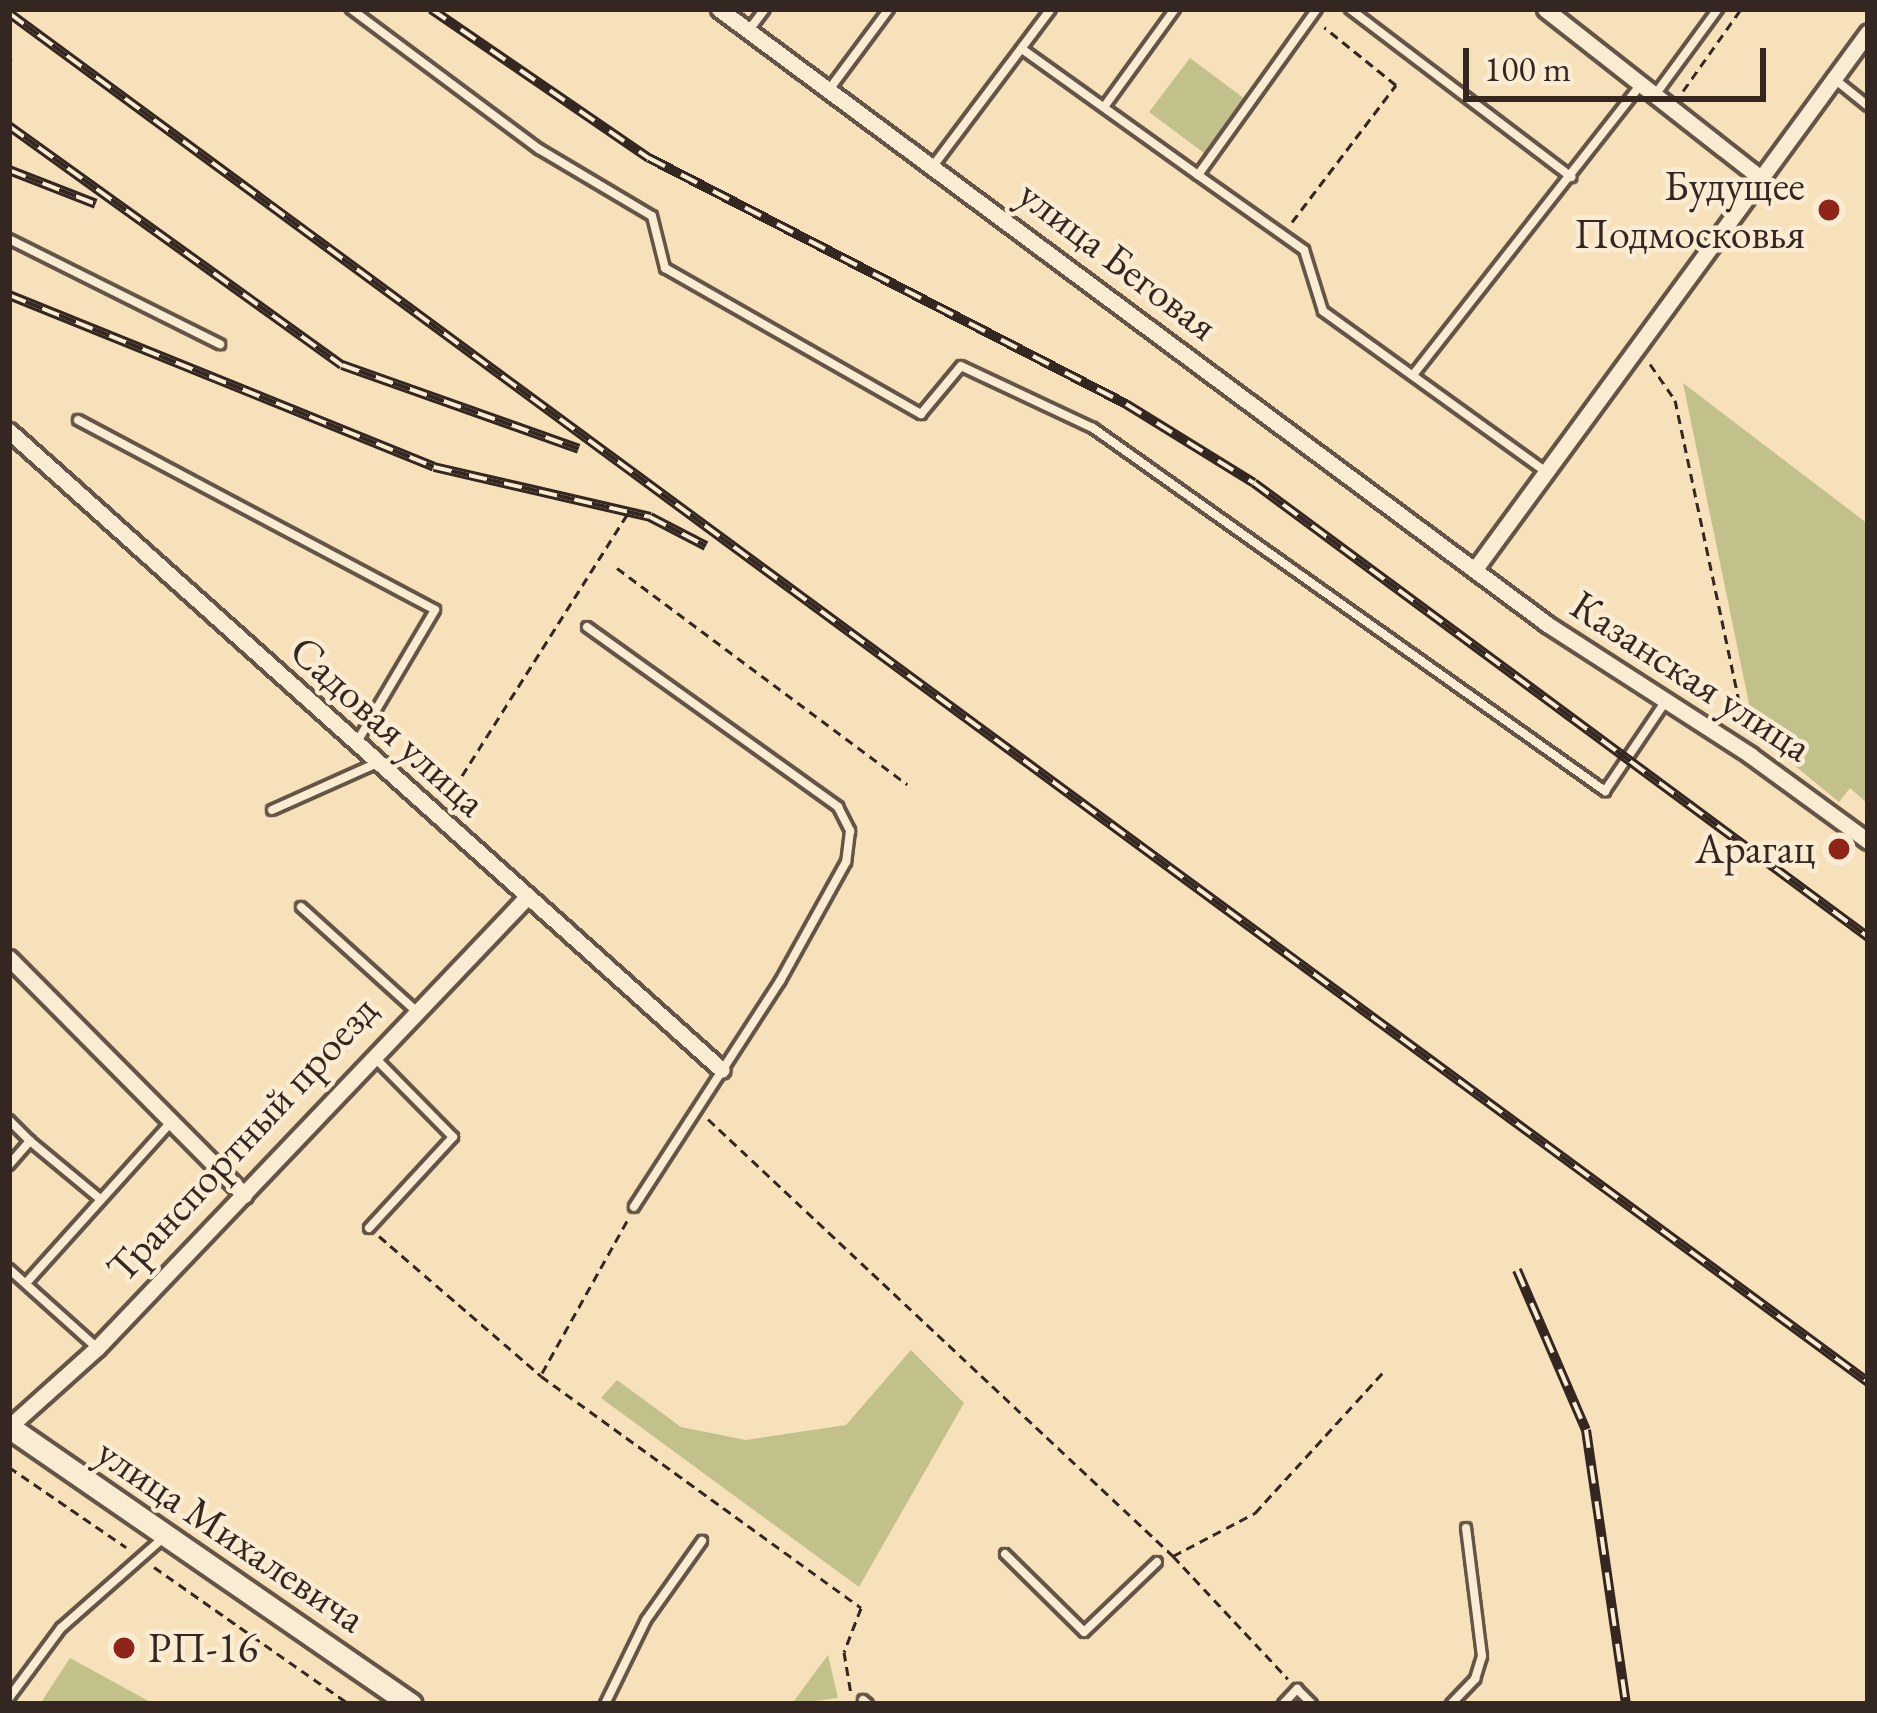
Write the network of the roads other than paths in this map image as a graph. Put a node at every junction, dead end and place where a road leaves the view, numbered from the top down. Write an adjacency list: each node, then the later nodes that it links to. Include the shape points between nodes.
1 (351, 9): 32 (lane, via 539,148 652,216 664,268 921,414 961,366 1094,428 1605,791)
2 (719, 9): 11 (street, улица Беговая)
3 (765, 9): 11 (lane)
4 (889, 9): 16 (lane)
5 (1051, 9): 13 (lane)
6 (1175, 9): 19 (lane)
7 (1350, 9): 23 (lane)
8 (1545, 9): 15 (street)
9 (1718, 9): 17 (lane)
10 (1314, 13): 21 (lane)
11 (748, 31): 16 (street, улица Беговая)
12 (1868, 32): 14 (street)
13 (1022, 50): 19 (lane); 20 (lane)
14 (1831, 77): 18 (lane); 22 (street)
15 (1641, 84): 17 (street); 23 (lane)
16 (831, 87): 20 (street, улица Беговая)
17 (1655, 96): 22 (street)
18 (1868, 106)
19 (1104, 107): 21 (lane)
20 (932, 167): 30 (street, улица Беговая)
21 (1198, 175): 26 (lane, via 1304,250 1323,311)
22 (1758, 176): 29 (street)
23 (1570, 177): 26 (lane)
24 (9, 239): 25 (lane)
25 (220, 344)
26 (1413, 375): 29 (lane)
27 (78, 420): 33 (lane, via 435,610)
28 (9, 431): 33 (street, Садовая улица)
29 (1547, 472): 30 (street)
30 (1475, 569): 32 (street, Казанская улица)
31 (587, 627): 42 (lane, via 848,821 846,862)
32 (1665, 702): 36 (street, Казанская улица)
33 (354, 745): 34 (street, Садовая улица)
34 (375, 764): 35 (lane); 37 (street, Садовая улица)
35 (272, 810)
36 (1868, 842)
37 (526, 898): 40 (street, Транспортный проезд); 42 (street, Садовая улица)
38 (302, 907): 40 (lane)
39 (9, 958): 44 (street)
40 (416, 1011): 41 (street, Транспортный проезд)
41 (374, 1056): 47 (street, Транспортный проезд, via 310,1113); 50 (lane, via 453,1137)
42 (722, 1070): 49 (lane)
43 (9, 1120): 45 (lane)
44 (170, 1123): 47 (street); 48 (lane)
45 (30, 1141): 46 (lane); 48 (lane)
46 (9, 1165)
47 (244, 1195): 53 (street, Транспортный проезд)
48 (99, 1198): 52 (lane)
49 (634, 1207)
50 (369, 1228)
51 (9, 1269): 52 (lane)
52 (27, 1282): 53 (lane)
53 (98, 1348): 54 (street, Транспортный проезд)
54 (10, 1427): 56 (main road, улица Михалевича)
55 (1466, 1528): 65 (lane, via 1482,1656 1475,1679)
56 (164, 1537): 60 (lane, via 61,1628); 61 (main road, улица Михалевича)
57 (701, 1541): 62 (lane, via 646,1621)
58 (1005, 1554): 59 (lane, via 1084,1632)
59 (1156, 1562)
60 (9, 1698)
61 (410, 1704)
62 (604, 1704)
63 (1283, 1704): 64 (lane, via 1297,1689)
64 (1312, 1704)
65 (1451, 1704)

